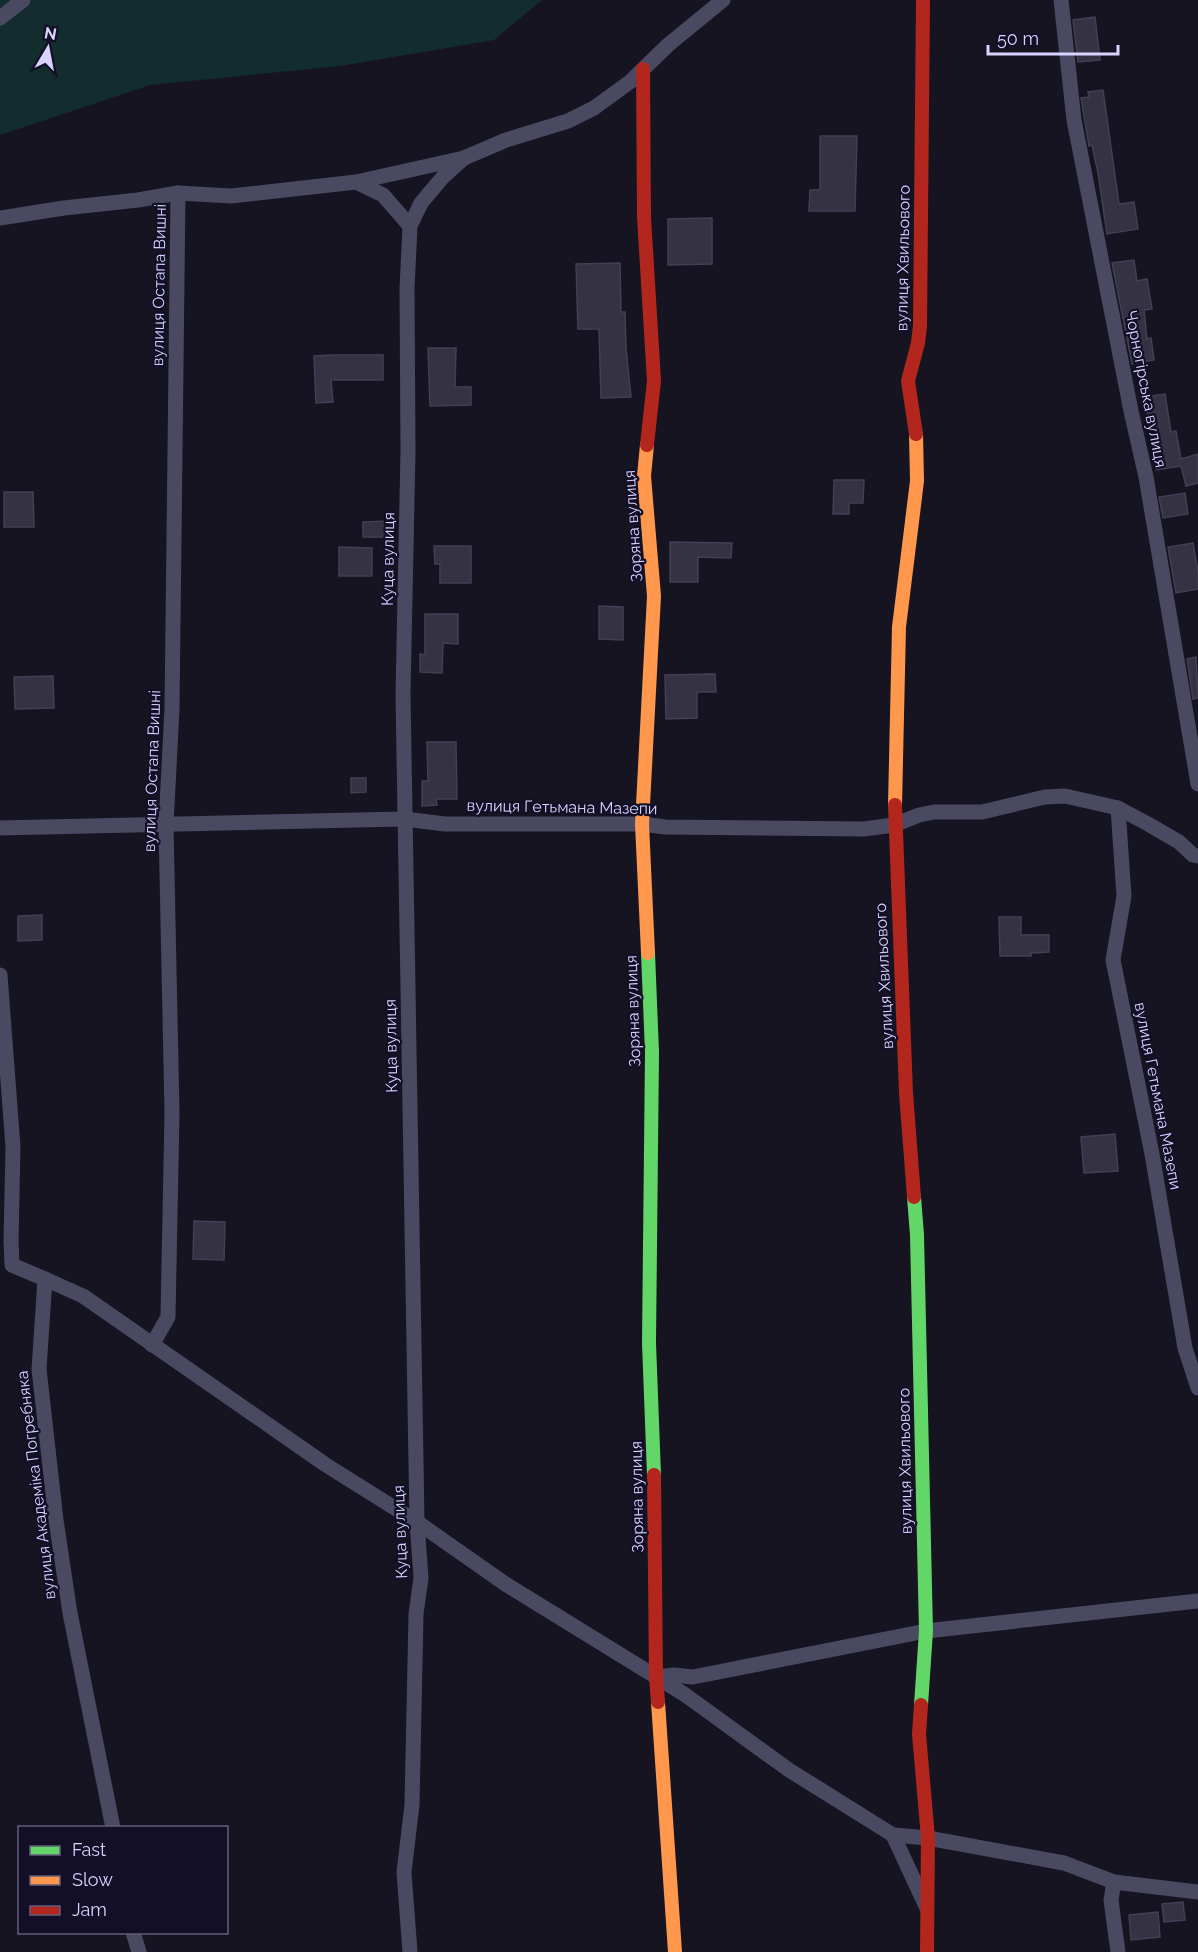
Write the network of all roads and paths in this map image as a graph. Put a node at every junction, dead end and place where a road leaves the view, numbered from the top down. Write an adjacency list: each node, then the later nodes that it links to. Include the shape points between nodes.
1 (23, 0): 5 (street)
2 (723, 0): 6 (street)
3 (923, 0): 17 (street, вулиця Хвильового, via 920,326 908,381 918,458 899,627)
4 (1061, 0): 12 (street, Чорногірська вулиця, via 1074,120 1146,477)
5 (0, 18)
6 (643, 69): 7 (street, via 616,93 568,121); 15 (street, Зоряна вулиця, via 644,217 654,381 644,476 654,596)
7 (464, 158): 8 (street); 11 (street, Куца вулиця, via 422,203)
8 (356, 182): 9 (street, via 231,196); 11 (street, via 383,195)
9 (178, 193): 10 (street); 16 (street, вулиця Остапа Вишні, via 172,709)
10 (0, 218)
11 (410, 226): 14 (street, Куца вулиця, via 403,694)
12 (1198, 784)
13 (1118, 808): 17 (street, вулиця Гетьмана Мазепи, via 1065,796 1045,796 982,812 919,815); 19 (street, вулиця Гетьмана Мазепи); 24 (street, вулиця Гетьмана Мазепи, via 1124,896 1113,960 1185,1348)
14 (405, 819): 15 (street, вулиця Гетьмана Мазепи, via 445,824); 16 (street, вулиця Гетьмана Мазепи); 25 (street, Куца вулиця)
15 (642, 824): 17 (street, вулиця Гетьмана Мазепи, via 864,829); 28 (street, Зоряна вулиця, via 652,1052 648,1343 655,1491)
16 (166, 825): 18 (street, вулиця Гетьмана Мазепи); 23 (street, вулиця Остапа Вишні, via 172,1113 168,1317)
17 (894, 825): 27 (street, вулиця Хвильового, via 906,1093 917,1235)
18 (0, 828)
19 (1198, 856)
20 (0, 975): 21 (street, via 13,1147 11,1241)
21 (6, 1264): 22 (street)
22 (45, 1279): 23 (street, via 83,1296); 29 (street, вулиця Академіка Погребняка, via 39,1369 56,1520 70,1613)
23 (152, 1345): 25 (street, via 326,1465)
24 (1198, 1388)
25 (417, 1522): 28 (street, via 507,1586); 37 (street, Куца вулиця, via 422,1578 416,1614 412,1805 404,1872)
26 (1198, 1600): 27 (street)
27 (926, 1632): 28 (street, via 693,1677); 31 (street, вулиця Хвильового, via 919,1734)
28 (656, 1677): 30 (street, via 789,1770); 38 (street, Зоряна вулиця)
29 (113, 1826)
30 (893, 1835): 31 (street); 34 (street)
31 (928, 1838): 32 (street, via 1064,1863); 34 (street, вулиця Хвильового)
32 (1114, 1882): 33 (street); 40 (street, via 1110,1900)
33 (1198, 1892)
34 (927, 1908): 39 (street, вулиця Хвильового)
35 (135, 1934): 36 (street)
36 (140, 1952)
37 (410, 1952)
38 (675, 1952)
39 (927, 1952)
40 (1118, 1952)

